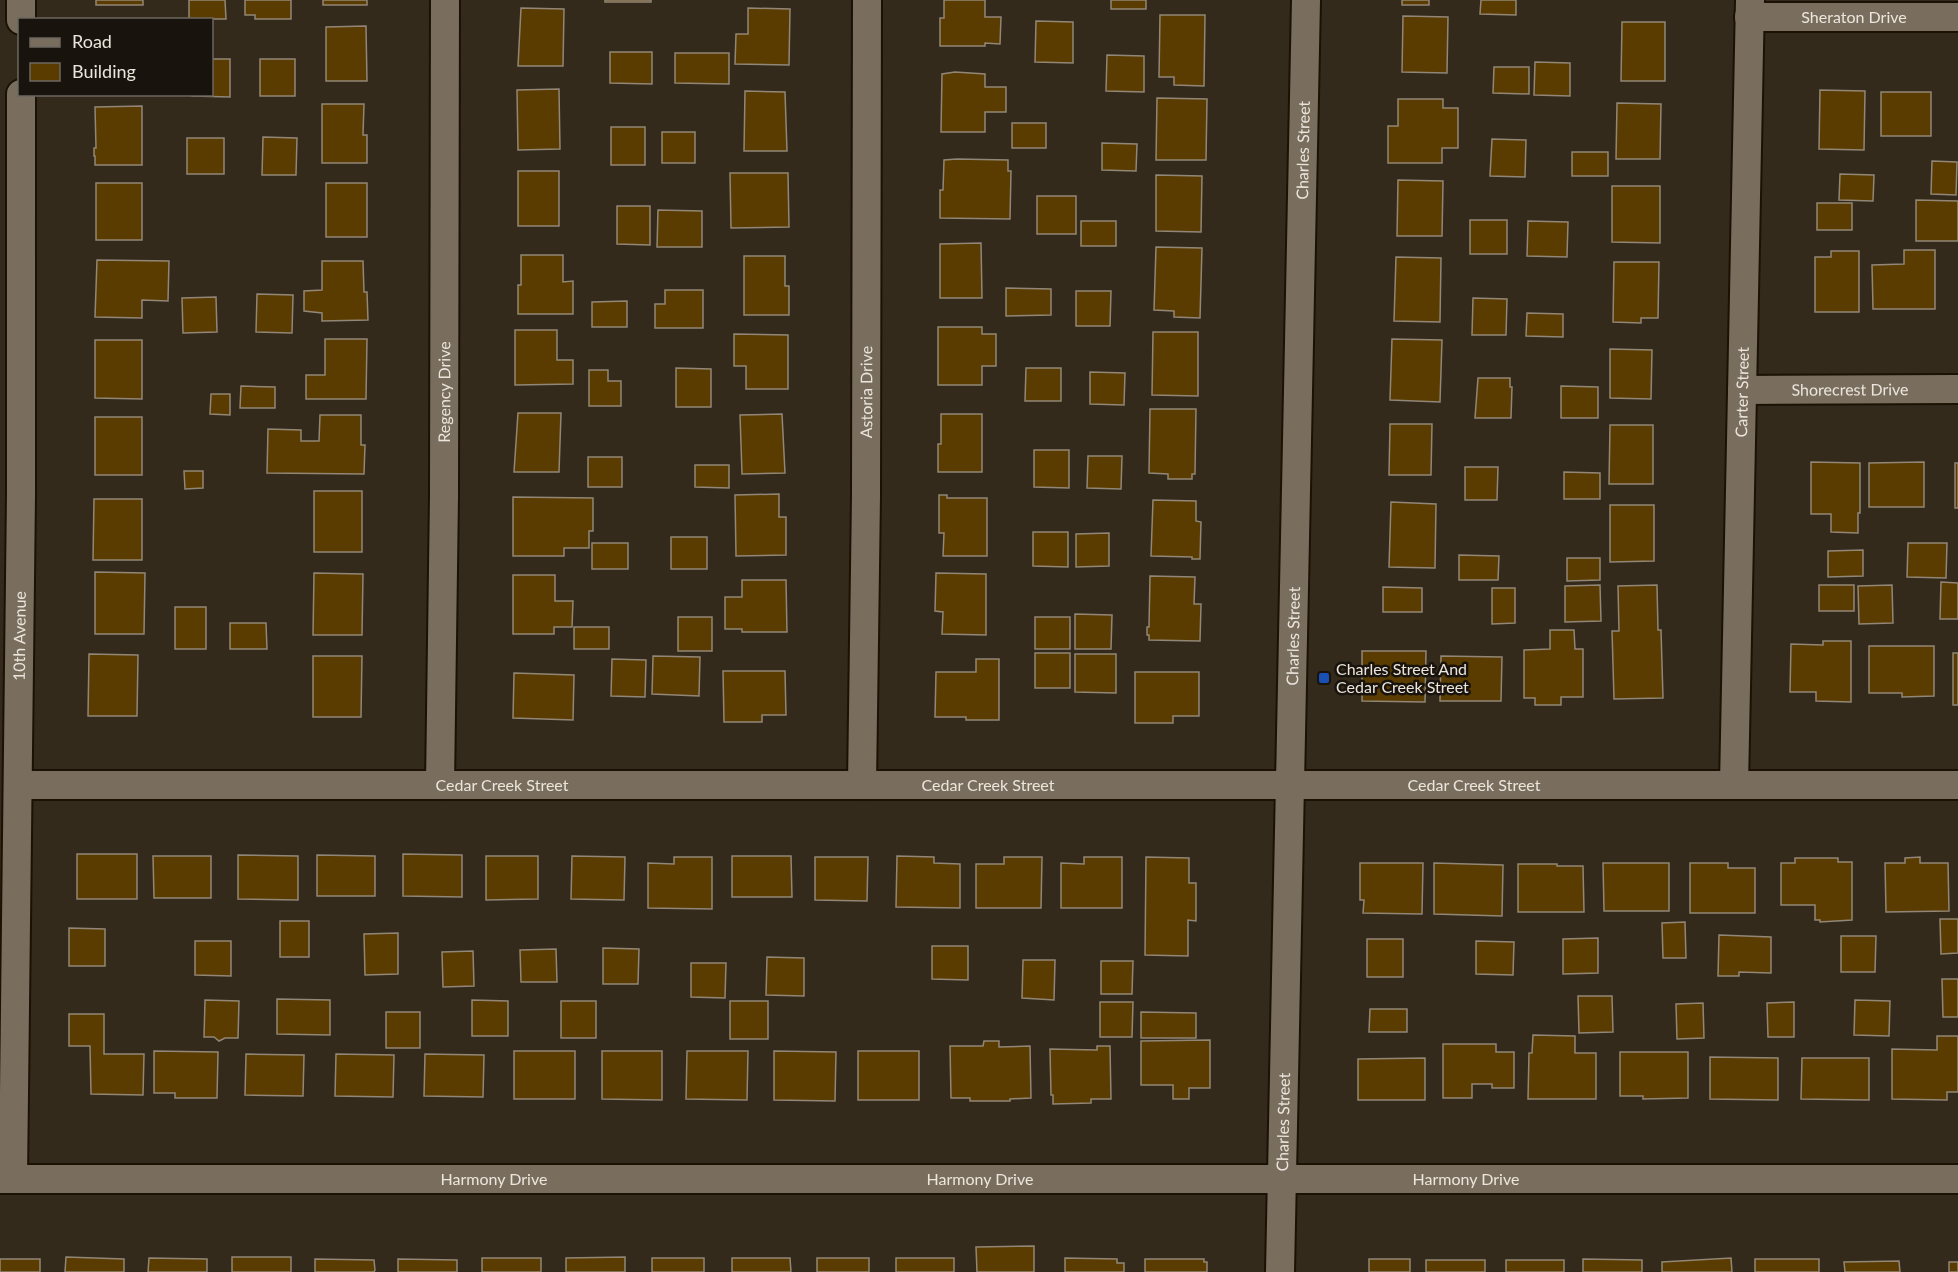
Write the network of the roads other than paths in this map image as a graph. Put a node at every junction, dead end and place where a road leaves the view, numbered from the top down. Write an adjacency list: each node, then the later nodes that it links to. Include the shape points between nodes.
1 (21, 0): 7 (street)
2 (445, 0): 12 (street, Regency Drive)
3 (867, 0): 13 (street, Astoria Drive)
4 (1306, 0): 16 (street, Charles Street)
5 (1750, 9): 6 (street, Sheraton Drive); 10 (street, Carter Street)
6 (1958, 17)
7 (21, 18)
8 (21, 96): 11 (street, 10th Avenue)
9 (1958, 389): 10 (street, Shorecrest Drive)
10 (1742, 390): 14 (street, Carter Street)
11 (18, 785): 12 (street, Cedar Creek Street); 17 (street, 10th Avenue)
12 (440, 785): 13 (street, Cedar Creek Street)
13 (862, 785): 16 (street, Cedar Creek Street)
14 (1734, 785): 15 (street, Cedar Creek Street); 16 (street, Cedar Creek Street)
15 (1958, 785)
16 (1290, 786): 18 (street, Charles Street)
17 (6, 1179): 18 (street, Harmony Drive)
18 (1282, 1179): 19 (street, Harmony Drive); 20 (street, Charles Street)
19 (1958, 1179)
20 (1280, 1272)

